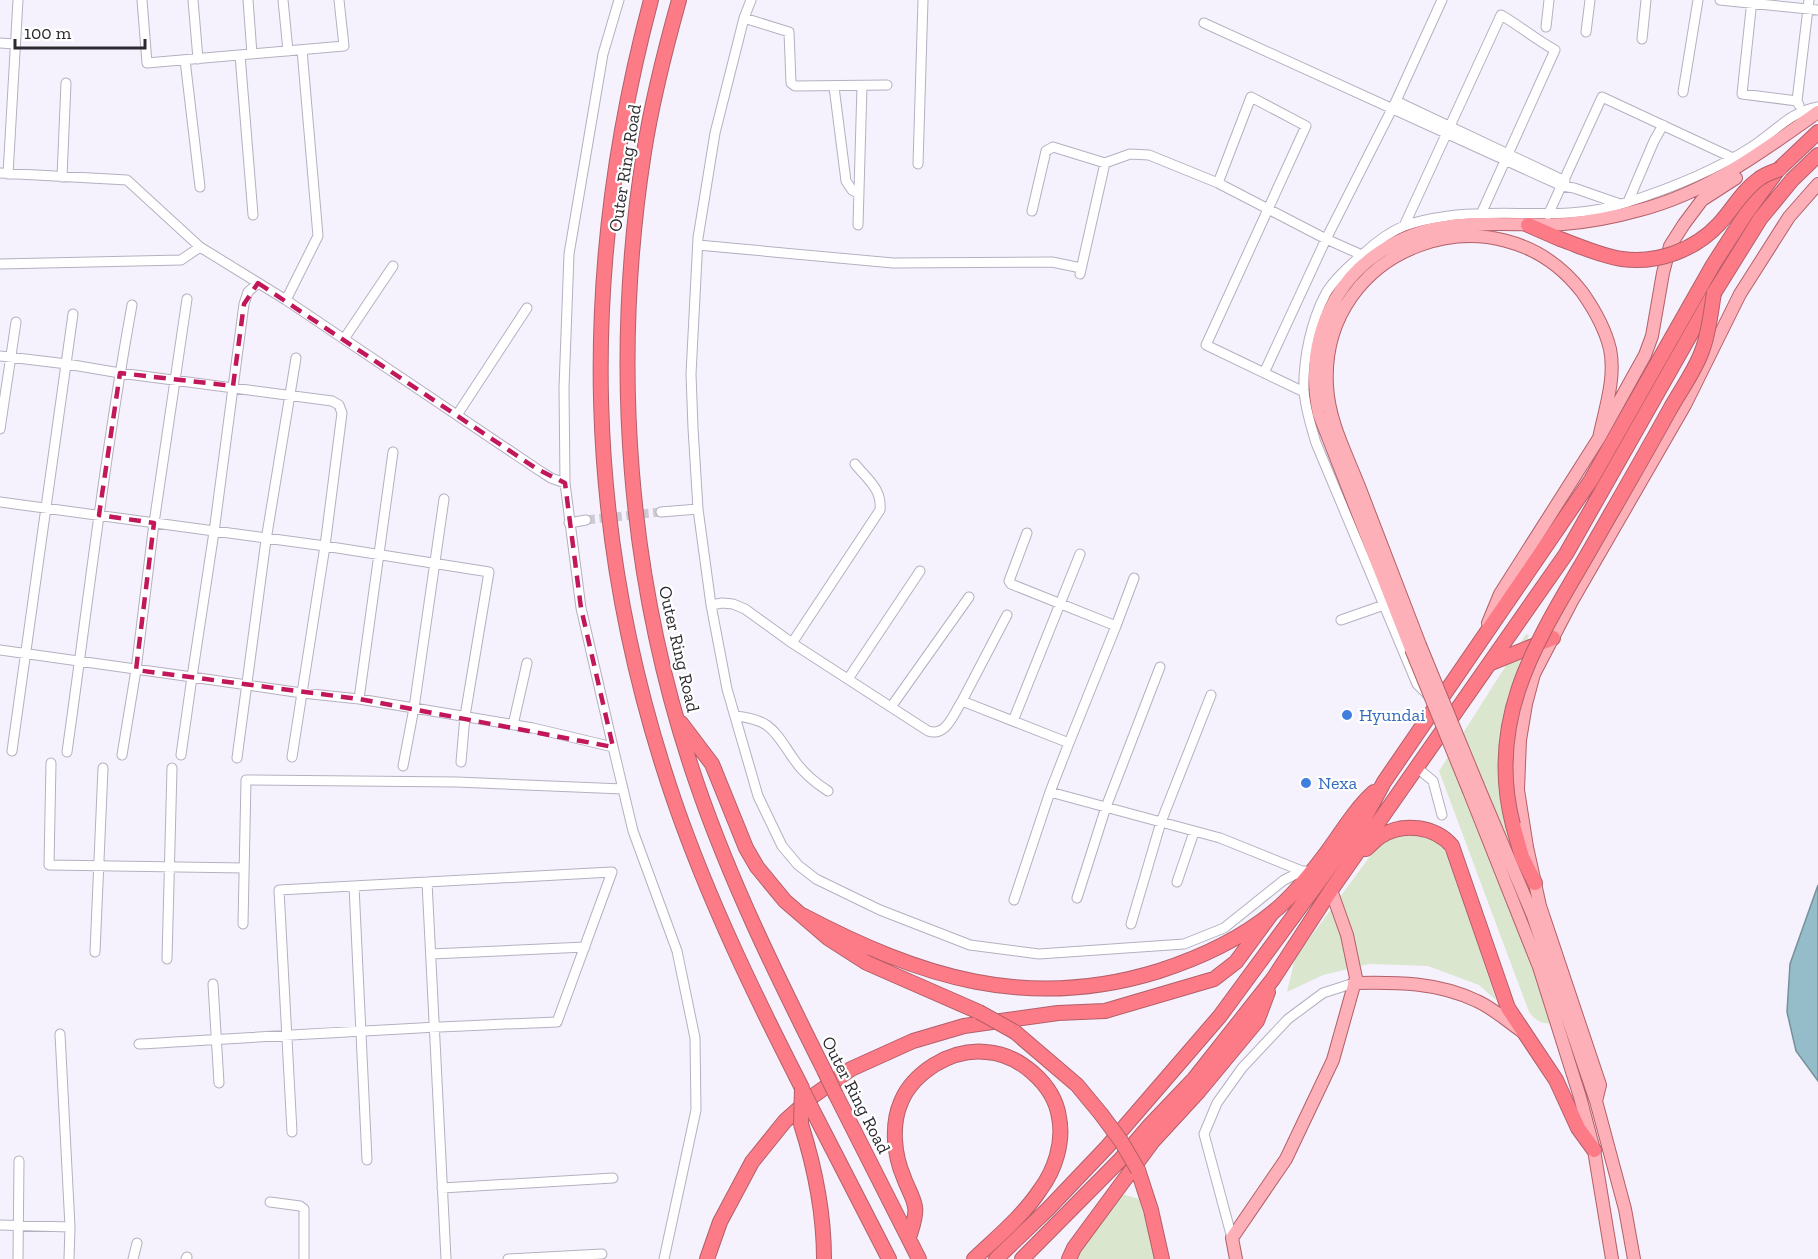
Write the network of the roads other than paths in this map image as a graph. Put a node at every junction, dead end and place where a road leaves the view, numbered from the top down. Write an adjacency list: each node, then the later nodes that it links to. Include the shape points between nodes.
1 (18, 0): 27 (street)
2 (142, 0): 33 (street, via 147,63)
3 (193, 0): 32 (street)
4 (248, 0): 30 (street)
5 (283, 0): 29 (street)
6 (339, 0): 28 (street, via 344,46)
7 (619, 0): 98 (street, via 603,54 569,255)
8 (651, 0): 206 (highway, Outer Ring Road, via 629,89 610,197 601,303 600,399 614,558 629,641 675,803 735,950)
9 (679, 0): 146 (highway, Outer Ring Road, via 655,94 638,190 631,251 627,365 632,482 642,563)
10 (751, 0): 21 (street)
11 (923, 0): 51 (street)
12 (1442, 0): 39 (street)
13 (1549, 0): 23 (street)
14 (1590, 0): 24 (street)
15 (1646, 0): 25 (street)
16 (1698, 0): 38 (street)
17 (1720, 0): 18 (street)
18 (1752, 2): 19 (street); 40 (street, via 1742,94)
19 (1808, 5): 20 (street); 40 (street)
20 (1818, 10)
21 (744, 18): 37 (street, via 789,32 795,86); 70 (street, via 715,133)
22 (1204, 23): 39 (street)
23 (1546, 27)
24 (1586, 33)
25 (1642, 39)
26 (0, 43): 27 (street)
27 (15, 44): 53 (street)
28 (302, 50): 29 (street); 78 (street, via 318,236)
29 (288, 51): 30 (street)
30 (252, 54): 31 (street)
31 (240, 55): 32 (street); 64 (street)
32 (198, 59): 33 (street)
33 (185, 60): 58 (street)
34 (66, 82): 54 (street)
35 (886, 85): 36 (street)
36 (862, 86): 37 (street); 59 (street)
37 (834, 87): 59 (street, via 846,181)
38 (1683, 92)
39 (1394, 105): 45 (street); 69 (street)
40 (1800, 105): 41 (street); 49 (street, via 1754,146)
41 (1818, 107)
42 (1818, 112): 67 (main road, via 1729,174 1672,199 1589,221)
43 (1818, 117): 95 (main road, via 1702,200 1684,224 1670,246 1645,355)
44 (1663, 124): 49 (street); 56 (street, via 1602,97); 60 (street)
45 (1448, 130): 48 (street); 48 (street, via 1501,15 1555,50); 68 (street)
46 (1818, 132): 52 (highway)
47 (1818, 155): 76 (highway, via 1760,219)
48 (1506, 158): 56 (street); 63 (street)
49 (1733, 158): 60 (street, via 1685,182)
50 (1105, 163): 55 (street, via 1130,154 1149,155); 62 (street, via 1049,148); 70 (street, via 1080,271 1052,262 893,263)
51 (918, 164)
52 (1780, 169): 67 (highway, bridge, via 1757,179 1702,238 1668,255 1622,259); 124 (highway, via 1713,265 1591,480)
53 (4, 173): 54 (street)
54 (62, 177): 71 (street, via 126,180)
55 (1218, 183): 61 (street); 61 (street, via 1251,98 1306,126)
56 (1563, 183): 60 (street); 65 (street)
57 (1818, 184): 125 (main road, via 1789,217 1740,294 1685,405)
58 (200, 187)
59 (859, 194): 66 (street)
60 (1625, 203): 65 (street)
61 (1269, 210): 69 (street); 88 (street, via 1206,345)
62 (1032, 211)
63 (1481, 214): 65 (street); 68 (street)
64 (253, 215)
65 (1548, 215)
66 (858, 225)
67 (1528, 225): 127 (main road, via 1445,227 1394,244 1365,263 1349,280 1327,314 1322,330 1315,379 1319,414)
68 (1404, 226): 72 (street, via 1379,239)
69 (1326, 239): 72 (street); 88 (street)
70 (698, 245): 102 (street, via 691,374)
71 (200, 247): 73 (street, via 181,260); 75 (street)
72 (1362, 255): 91 (street, via 1326,292 1313,323)
73 (0, 264)
74 (393, 266): 83 (street)
75 (258, 283): 78 (street); 90 (street, via 248,292 244,304)
76 (1714, 293): 132 (highway, via 1566,554); 182 (highway, bridge, via 1702,351 1538,639 1519,684 1511,715 1507,792 1522,857)
77 (187, 299): 89 (street)
78 (286, 300): 83 (street)
79 (132, 305): 87 (street)
80 (527, 308): 93 (street)
81 (73, 314): 86 (street)
82 (16, 322): 84 (street)
83 (344, 339): 93 (street)
84 (5, 357): 86 (street); 94 (street)
85 (296, 358): 92 (street)
86 (67, 364): 87 (street); 101 (street)
87 (120, 373): 89 (street); 104 (street)
88 (1264, 373): 91 (street)
89 (175, 380): 90 (street); 106 (street)
90 (232, 386): 92 (street); 108 (street)
91 (1304, 392): 119 (street, via 1316,443)
92 (288, 396): 110 (street); 111 (street, via 332,401 342,413)
93 (457, 415): 98 (street, via 544,474)
94 (0, 429)
95 (1599, 438): 124 (main road, via 1500,594); 127 (main road, via 1610,383 1606,335 1575,284 1540,254 1501,238 1440,239 1405,251 1362,282 1343,309 1331,344 1327,373 1329,405)
96 (393, 452): 112 (street)
97 (855, 464): 126 (street, via 879,492 880,510)
98 (565, 483): 107 (street)
99 (444, 499): 114 (street)
100 (0, 501): 101 (street)
101 (46, 508): 104 (street); 129 (street)
102 (698, 509): 103 (street); 120 (street)
103 (661, 512)
104 (99, 515): 106 (street); 130 (street)
105 (586, 520): 107 (street)
106 (154, 523): 108 (street); 134 (street)
107 (569, 523): 152 (street, via 581,608)
108 (214, 532): 110 (street); 135 (street)
109 (1027, 533): 118 (street, via 1009,581)
110 (266, 540): 111 (street); 137 (street)
111 (325, 546): 112 (street); 138 (street)
112 (380, 554): 114 (street); 140 (street)
113 (1080, 554): 118 (street)
114 (435, 564): 144 (street); 145 (street, via 490,574)
115 (920, 571): 136 (street)
116 (1134, 578): 123 (street)
117 (969, 597): 143 (street)
118 (1061, 602): 123 (street); 148 (street)
119 (1384, 604): 122 (street); 142 (street, via 1417,684)
120 (711, 605): 126 (street, via 733,604 745,609); 147 (street)
121 (1007, 615): 141 (street)
122 (1341, 620)
123 (1116, 626): 151 (street)
124 (1482, 638): 142 (highway)
125 (1553, 638): 132 (highway); 182 (main road, via 1534,674 1520,740 1518,790)
126 (792, 642): 136 (street)
127 (1415, 647): 167 (main road, bridge)
128 (0, 650): 129 (street)
129 (26, 654): 130 (street); 154 (street)
130 (80, 661): 134 (street); 155 (street)
131 (527, 663): 149 (street)
132 (1491, 663): 153 (highway)
133 (1160, 667): 171 (street)
134 (136, 670): 135 (street); 156 (street)
135 (192, 677): 137 (street); 157 (street)
136 (848, 679): 143 (street)
137 (247, 684): 138 (street); 159 (street)
138 (302, 693): 140 (street); 158 (street)
139 (1211, 695): 173 (street)
140 (359, 699): 144 (street)
141 (962, 701): 143 (street, via 942,731 935,733); 148 (street)
142 (1439, 703): 150 (highway)
143 (891, 707)
144 (414, 708): 145 (street); 162 (street)
145 (465, 716): 149 (street); 160 (street)
146 (676, 716): 190 (highway, via 712,764 747,848 770,885 821,933); 221 (highway, Outer Ring Road, bridge, via 702,799 769,960)
147 (735, 716): 169 (street, via 751,717 767,725 807,776); 179 (street, via 758,796 782,846 798,865 816,879 880,910 970,945 1039,954 1184,944 1224,928 1284,880)
148 (1013, 720): 151 (street)
149 (513, 725): 152 (street)
150 (1416, 738): 153 (highway); 166 (highway)
151 (1069, 743): 170 (street)
152 (613, 747): 168 (street)
153 (1430, 747): 163 (highway)
154 (12, 751)
155 (67, 752)
156 (122, 755)
157 (181, 755)
158 (292, 757)
159 (237, 758)
160 (461, 762)
161 (51, 763): 175 (street, via 49,865)
162 (403, 766)
163 (1416, 767): 172 (street, via 1433,781); 177 (highway)
164 (103, 768): 175 (street)
165 (172, 768): 176 (street)
166 (1384, 782): 179 (highway); 210 (highway, via 1362,823 1220,1016)
167 (1474, 788): 207 (main road, via 1533,916); 211 (main road, via 1539,967)
168 (623, 789): 178 (street, via 457,782 246,780); 231 (street, via 633,831 677,951 696,1038 696,1110)
169 (828, 791)
170 (1050, 792): 171 (street); 186 (street)
171 (1106, 807): 173 (street); 185 (street)
172 (1442, 815)
173 (1161, 822): 174 (street); 189 (street)
174 (1194, 832): 179 (street); 181 (street)
175 (99, 866): 176 (street); 192 (street)
176 (171, 867): 178 (street); 194 (street)
177 (1347, 867): 184 (highway); 200 (highway, via 1380,836 1394,830 1419,829 1444,837 1452,846 1508,1008)
178 (244, 868): 188 (street)
179 (1307, 871): 187 (highway)
180 (428, 882): 183 (street); 191 (street, via 612,872); 193 (street)
181 (1177, 882)
182 (1535, 883): 207 (main road, via 1600,1085)
183 (354, 886): 199 (street); 202 (street, via 279,890)
184 (1331, 890): 195 (highway); 196 (main road, via 1347,935)
185 (1077, 898)
186 (1014, 900)
187 (1272, 913): 190 (highway, via 1236,938 1194,959 1131,979 1073,988 975,982); 232 (highway, via 1236,962 1214,979 1105,1011 964,1026 913,1041 850,1069 785,1121 753,1162 720,1222)
188 (243, 924)
189 (1131, 924)
190 (846, 943): 241 (highway, bridge, via 867,963 1015,1032 1077,1085 1121,1141 1138,1170)
191 (585, 946): 193 (street); 198 (street, via 557,1022)
192 (95, 952)
193 (431, 954): 198 (street)
194 (167, 959)
195 (1273, 979): 209 (highway, via 1257,1021); 213 (highway, via 1194,1078)
196 (1354, 983): 200 (main road, via 1404,982 1443,987 1479,1001); 222 (main road, via 1333,1060 1286,1159); 222 (street, via 1323,993 1288,1020 1242,1068 1216,1103 1204,1134)
197 (213, 984): 203 (street)
198 (434, 1027): 199 (street); 216 (street)
199 (361, 1031): 202 (street); 212 (street)
200 (1523, 1032): 211 (highway, via 1556,1080 1578,1128)
201 (60, 1034): 220 (street)
202 (287, 1035): 203 (street); 208 (street)
203 (217, 1039): 204 (street); 205 (street)
204 (139, 1044)
205 (219, 1083)
206 (802, 1088): 233 (highway, bridge, via 801,1124 820,1206); 234 (highway, Outer Ring Road, bridge)
207 (1596, 1101): 244 (main road)
208 (292, 1132)
209 (1153, 1141): 239 (highway); 240 (highway)
210 (1107, 1147): 213 (highway); 237 (highway)
211 (1594, 1150): 243 (main road)
212 (367, 1160)
213 (1120, 1160): 238 (highway)
214 (19, 1161): 218 (street)
215 (613, 1178): 216 (street)
216 (442, 1188): 229 (street)
217 (270, 1202): 228 (street, via 304,1209)
218 (17, 1224): 219 (street); 220 (street); 225 (street)
219 (0, 1225)
220 (70, 1227): 226 (street)
221 (909, 1238): 235 (highway, Outer Ring Road); 236 (highway, via 916,1208 895,1146 901,1102 910,1086 945,1058 986,1052 1008,1057 1028,1068 1053,1098 1059,1116 1058,1154 1030,1204)
222 (1232, 1238): 242 (main road)
223 (137, 1243): 227 (street)
224 (602, 1254): 230 (street)
225 (18, 1259)
226 (69, 1259)
227 (133, 1259)
228 (304, 1259)
229 (446, 1259)
230 (508, 1259)
231 (664, 1259)
232 (706, 1259)
233 (824, 1259)
234 (889, 1259)
235 (919, 1259)
236 (974, 1259)
237 (996, 1259)
238 (1022, 1259)
239 (1035, 1259)
240 (1069, 1259)
241 (1162, 1259)
242 (1236, 1259)
243 (1612, 1259)
244 (1634, 1259)

